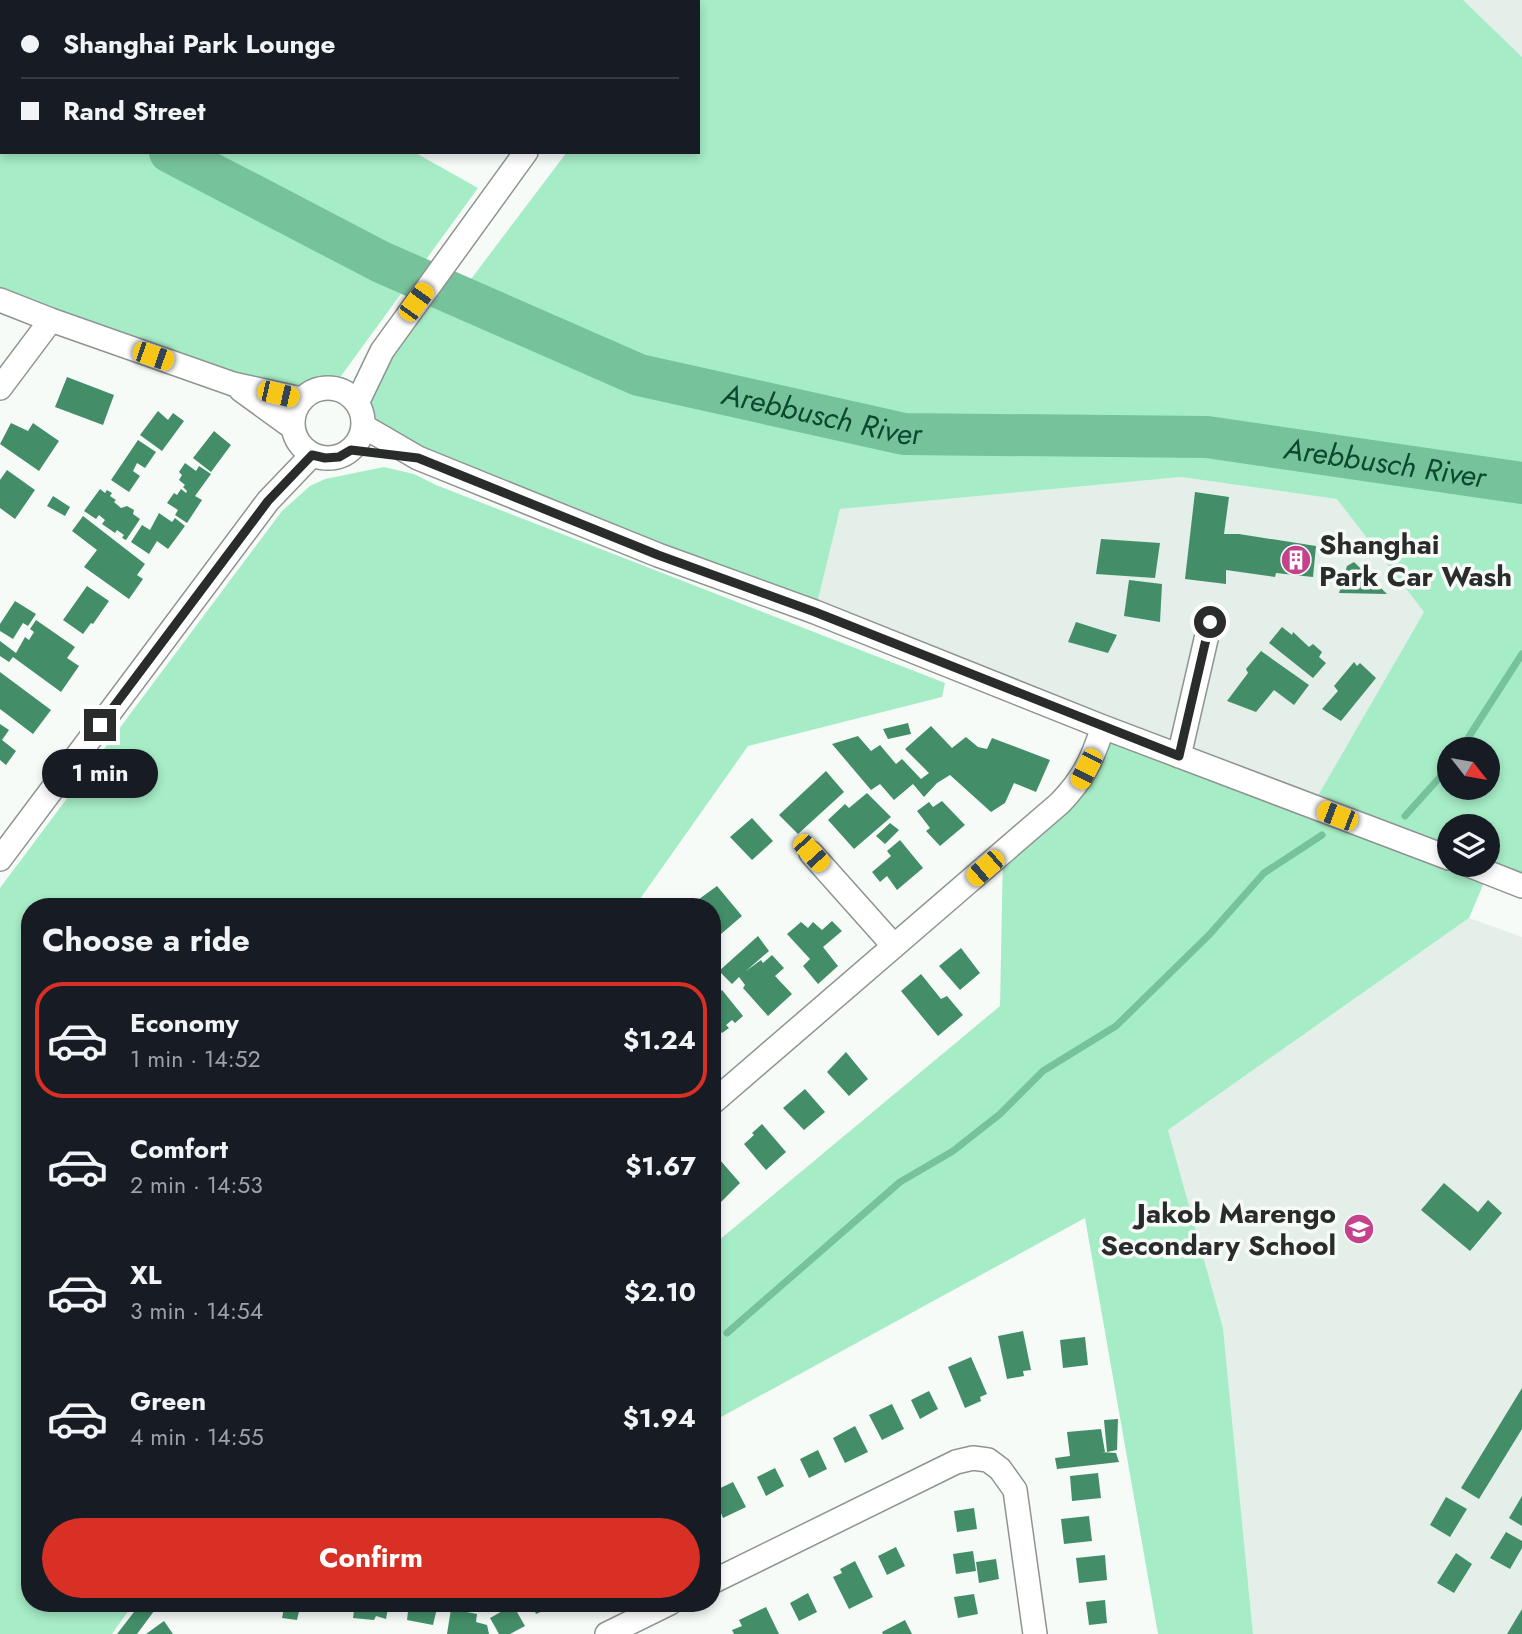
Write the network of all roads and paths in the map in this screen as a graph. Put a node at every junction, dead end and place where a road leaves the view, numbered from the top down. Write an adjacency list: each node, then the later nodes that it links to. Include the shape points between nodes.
1 (525, 154): 4 (street)
2 (0, 300): 3 (street)
3 (51, 320): 5 (street); 7 (street)
4 (385, 347): 6 (street); 9 (street)
5 (233, 384): 8 (street); 11 (street)
6 (333, 387): 8 (street, via 315,389); 9 (street)
7 (0, 388)
8 (301, 399): 11 (street, via 294,413)
9 (357, 402): 10 (street)
10 (363, 426): 12 (street); 14 (street)
11 (294, 433): 13 (street); 15 (street)
12 (351, 450): 13 (street, via 339,457); 14 (street)
13 (312, 455): 15 (street)
14 (418, 458): 17 (street)
15 (268, 501): 21 (street)
16 (1210, 622): 18 (street)
17 (1103, 727): 18 (street); 24 (street, via 1079,783 1060,803)
18 (1179, 756): 20 (street)
19 (811, 853): 24 (street)
20 (1437, 853)
21 (0, 859)
22 (1499, 877): 23 (street)
23 (1522, 886)
24 (894, 946): 25 (street)
25 (721, 1095)
26 (721, 1578): 29 (street, via 956,1462 988,1460 1015,1490)
27 (652, 1612): 28 (street)
28 (607, 1634)
29 (1035, 1634)

